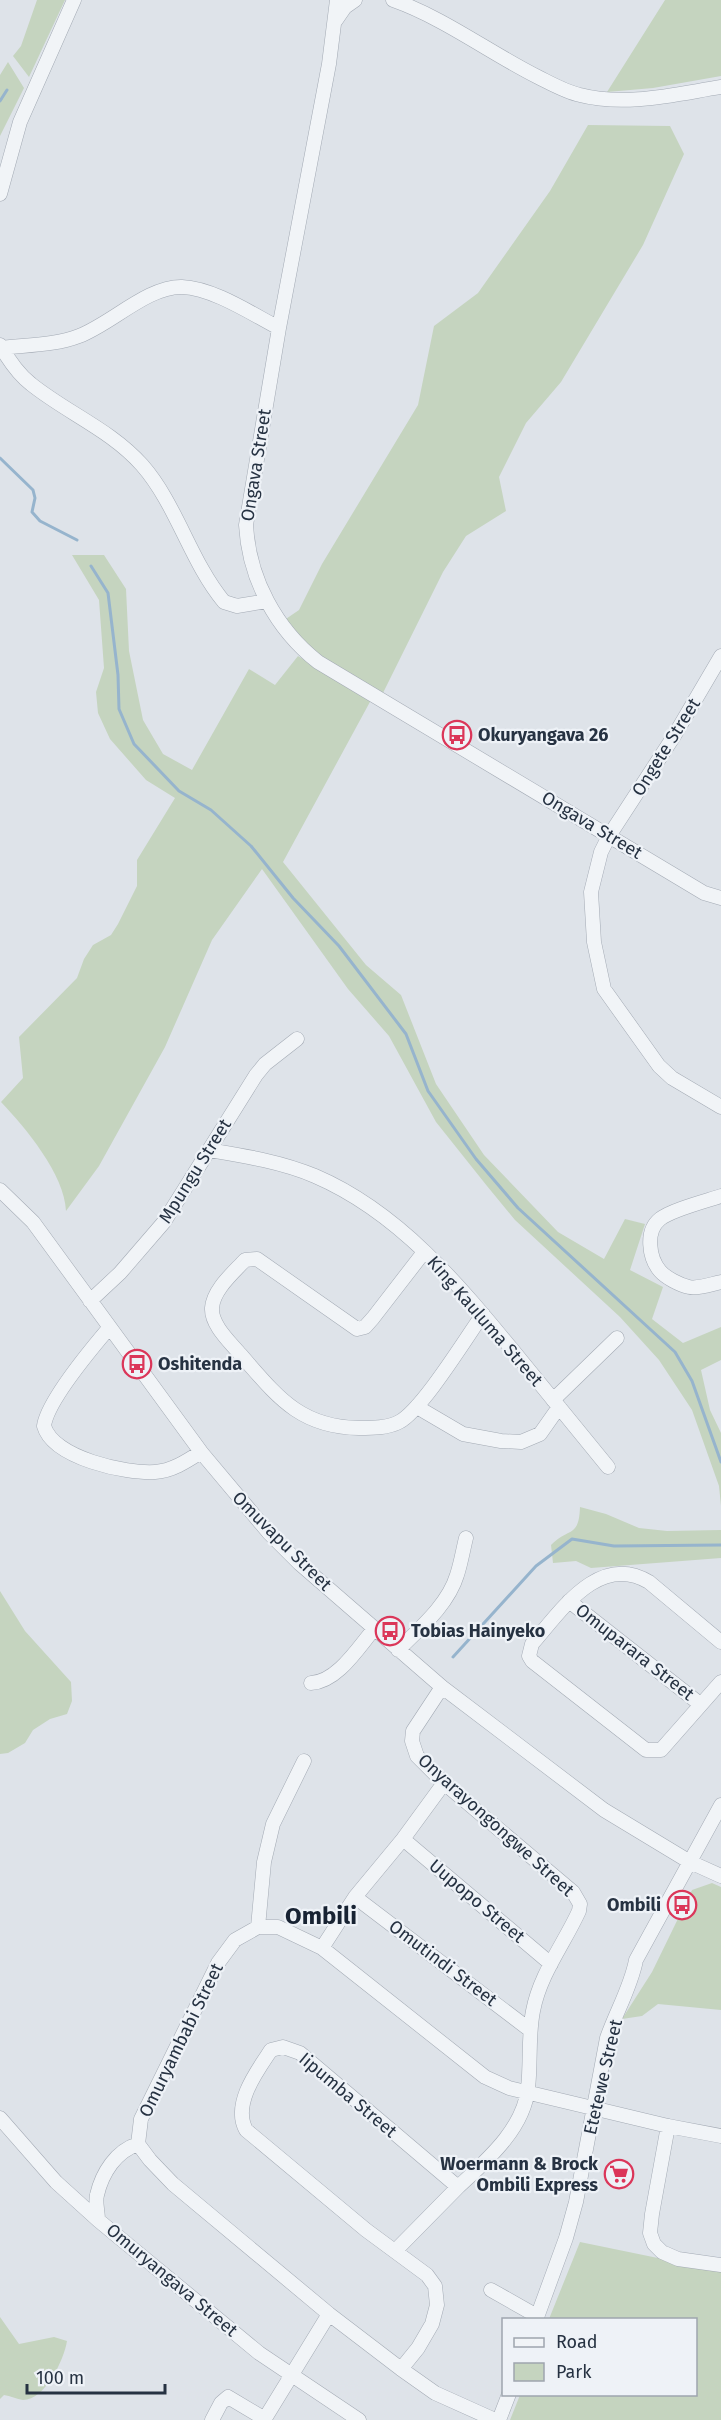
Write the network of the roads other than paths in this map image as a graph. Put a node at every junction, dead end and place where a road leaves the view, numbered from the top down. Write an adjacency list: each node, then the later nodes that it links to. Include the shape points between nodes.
1 (74, 0): 7 (street, via 20,122)
2 (337, 0): 5 (street, Ongava Street)
3 (355, 0): 5 (street)
4 (393, 0): 6 (street, via 582,96 627,99)
5 (335, 22): 8 (street, Ongava Street)
6 (721, 87)
7 (0, 194)
8 (279, 328): 9 (street, via 213,295 177,288 147,298 72,339); 10 (street, Ongava Street, via 246,525 252,566)
9 (1, 347): 10 (street, via 30,383 98,427 143,467 224,602 237,606)
10 (267, 601): 12 (street, Ongava Street, via 286,631 318,662)
11 (721, 656): 12 (street, Ongete Street)
12 (609, 836): 13 (street, Ongava Street, via 704,893); 15 (street, Ongete Street, via 591,892 594,942 604,989 659,1066)
13 (721, 898)
14 (297, 1039): 16 (street, Mpungu Street, via 256,1075)
15 (721, 1107)
16 (209, 1150): 19 (street, King Kauluma Street, via 317,1177 371,1208); 21 (street, Mpungu Street, via 164,1222)
17 (0, 1190): 21 (street, Omuvapu Street, via 33,1222)
18 (721, 1196): 20 (street, via 662,1218 653,1227 650,1239 654,1259 664,1275 688,1287)
19 (424, 1252): 22 (street, King Kauluma Street); 26 (street, via 365,1327 357,1329 257,1259 245,1260 224,1283 213,1300 212,1311 227,1339 271,1390 309,1419 346,1428 368,1428 400,1422)
20 (721, 1282)
21 (90, 1301): 23 (street, Omuvapu Street)
22 (483, 1314): 25 (street, King Kauluma Street); 26 (street)
23 (109, 1328): 27 (street, Omuvapu Street); 27 (street, via 50,1410 44,1426 50,1438 92,1462 119,1470 156,1473)
24 (617, 1338): 25 (street)
25 (556, 1403): 26 (street, via 540,1434 521,1442 463,1434); 28 (street, King Kauluma Street)
26 (417, 1407)
27 (201, 1452): 31 (street, Omuvapu Street, via 269,1533)
28 (608, 1467)
29 (466, 1538): 33 (street, via 456,1578 446,1596)
30 (569, 1601): 32 (street, via 585,1585 600,1579 638,1575); 37 (street, Omuparara Street); 37 (street, via 532,1644 532,1661 646,1749 661,1750)
31 (374, 1629): 33 (street, Omuvapu Street); 35 (street, via 328,1678)
32 (721, 1642)
33 (398, 1650): 36 (street, Omuvapu Street)
34 (721, 1682): 37 (street)
35 (311, 1683)
36 (442, 1688): 39 (street, Onyarayongongwe Street, via 417,1724 412,1741 417,1756); 43 (street, Omuvapu Street, via 604,1810)
37 (700, 1704)
38 (304, 1761): 47 (street, via 273,1824 264,1862)
39 (444, 1783): 42 (street); 49 (street, Onyarayongongwe Street, via 573,1892 580,1904 579,1911)
40 (721, 1805): 43 (street, Etetewe Street)
41 (721, 1818): 43 (street, Etetewe Street)
42 (403, 1839): 46 (street); 49 (street, Uupopo Street)
43 (695, 1860): 44 (street, Omuvapu Street); 45 (street, Omuvapu Street); 52 (street, Etetewe Street, via 643,1965 634,1974 608,2038)
44 (721, 1867)
45 (721, 1876)
46 (355, 1897): 48 (street); 50 (street, Omutindi Street)
47 (258, 1927): 48 (street, via 278,1926); 56 (street, Omuryambabi Street, via 235,1940 218,1963 141,2119)
48 (322, 1948): 51 (street, via 485,2077)
49 (551, 1964): 50 (street, Onyarayongongwe Street, via 533,2010)
50 (530, 2030): 51 (street, Onyarayongongwe Street)
51 (528, 2092): 52 (street); 57 (street, Onyarayongongwe Street, via 504,2140)
52 (595, 2108): 54 (street); 63 (street, Etetewe Street, via 566,2238)
53 (0, 2118): 58 (street, via 56,2182)
54 (668, 2127): 55 (street); 60 (street, via 652,2214 650,2233 654,2244 678,2259)
55 (721, 2136)
56 (138, 2144): 58 (street, Omuryangava Street, via 124,2150 107,2172 96,2197); 62 (street, via 173,2184)
57 (458, 2187): 59 (street); 59 (street, Iipumba Street, via 300,2053 283,2047 272,2050 244,2100 242,2123 246,2130)
58 (98, 2220): 65 (street, Omuryangava Street, via 259,2353)
59 (396, 2250): 64 (street, Iipumba Street, via 427,2275 437,2296 432,2324)
60 (721, 2265)
61 (491, 2290): 63 (street)
62 (330, 2314): 64 (street); 65 (street)
63 (537, 2318)
64 (401, 2369): 70 (street, via 435,2393)
65 (292, 2374): 67 (street); 69 (street, Omuryangava Street)
66 (508, 2396): 70 (street)
67 (264, 2419): 68 (street, via 228,2397)
68 (212, 2420)
69 (359, 2420)
70 (497, 2420)

